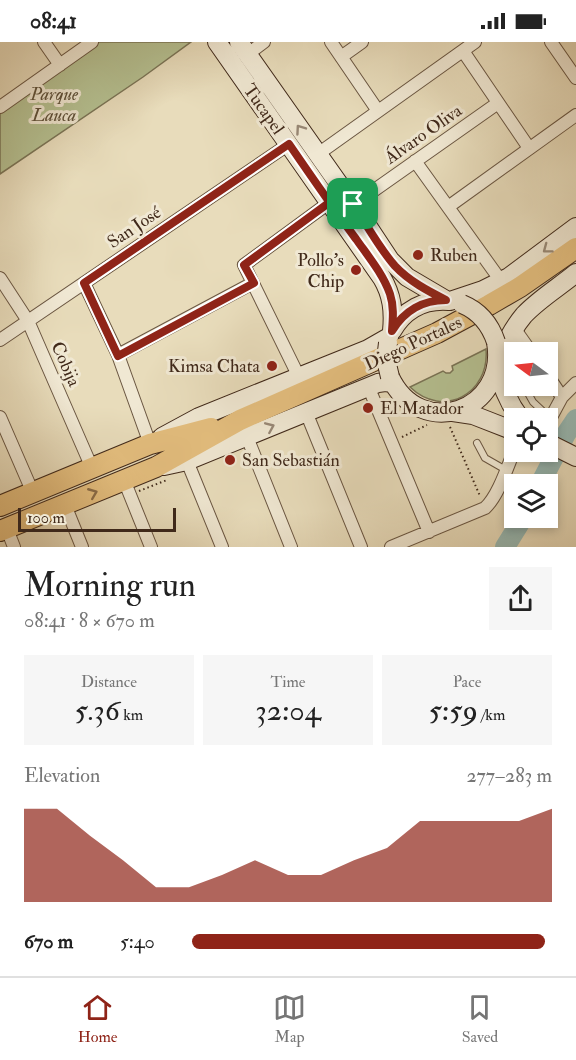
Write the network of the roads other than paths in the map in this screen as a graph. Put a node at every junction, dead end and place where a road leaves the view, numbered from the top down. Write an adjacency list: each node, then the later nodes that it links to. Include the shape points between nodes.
1 (44, 42): 12 (street)
2 (92, 42): 12 (street)
3 (217, 42): 18 (main road, Tucapel)
4 (264, 42): 9 (street)
5 (331, 42): 11 (street)
6 (362, 42): 11 (street)
7 (475, 42): 10 (street)
8 (550, 42): 13 (street)
9 (244, 48): 20 (main road, Tucapel, one-way to 9)
10 (463, 51): 14 (street); 16 (street)
11 (341, 57): 16 (street)
12 (60, 64): 15 (street)
13 (576, 78)
14 (498, 103): 19 (street); 21 (street, Álvaro Oliva)
15 (0, 107)
16 (378, 111): 20 (street)
17 (576, 115): 19 (street)
18 (289, 144): 22 (main road, Tucapel); 29 (street, San José)
19 (529, 148): 23 (street)
20 (318, 154): 22 (main road, Tucapel)
21 (415, 161): 22 (street, Álvaro Oliva); 23 (street)
22 (341, 207): 30 (street, Álvaro Oliva, via 244,265); 31 (main road, Tucapel, via 395,266 415,282); 34 (main road, Tucapel, via 387,286 392,303)
23 (448, 207): 28 (street)
24 (576, 227): 28 (main road, Diego Portales, one-way to 28)
25 (576, 248): 51 (main road, Diego Portales, via 520,287 446,328)
26 (576, 273): 33 (main road, via 534,306)
27 (0, 278): 32 (street, Cobija)
28 (501, 281): 31 (main road, Diego Portales)
29 (84, 283): 32 (street, San José); 38 (street)
30 (254, 283): 38 (street); 39 (street)
31 (453, 302): 34 (main road, via 417,306 403,316); 37 (main road, bridge, via 482,316 492,331)
32 (28, 321): 35 (street, San José); 59 (street, Cobija)
33 (514, 328): 36 (street); 37 (main road)
34 (390, 337): 39 (main road, Diego Portales); 40 (main road, bridge, via 386,360)
35 (0, 339)
36 (524, 342)
37 (497, 355): 45 (main road, via 503,388); 48 (main road, via 493,380 484,393 471,404)
38 (118, 356): 53 (street)
39 (299, 377): 53 (main road, Diego Portales, via 199,417)
40 (391, 380): 42 (main road, Diego Portales); 48 (main road, via 400,394 416,406)
41 (576, 383): 44 (street)
42 (368, 386): 47 (main road, Diego Portales); 66 (street)
43 (558, 391): 44 (street)
44 (562, 397): 46 (street)
45 (513, 408)
46 (556, 408)
47 (306, 412): 51 (main road, Diego Portales, one-way to 47); 72 (street)
48 (448, 412): 50 (main road, via 473,415)
49 (0, 417): 62 (street)
50 (504, 427)
51 (243, 428): 53 (main road, Diego Portales); 57 (main road, Diego Portales); 58 (main road, Diego Portales); 71 (street)
52 (477, 443): 60 (lane, via 485,458)
53 (150, 444): 59 (main road, Diego Portales)
54 (558, 448): 55 (main road)
55 (574, 456)
56 (509, 462): 60 (street)
57 (189, 466): 58 (main road, Diego Portales); 70 (street)
58 (156, 467): 61 (main road)
59 (93, 468): 62 (main road, Diego Portales)
60 (506, 470): 66 (street, via 485,508)
61 (127, 488): 63 (main road, one-way to 61); 69 (street)
62 (33, 493): 64 (main road, Diego Portales)
63 (65, 505): 65 (main road); 68 (street)
64 (0, 506)
65 (4, 530): 67 (street)
66 (429, 532): 73 (street)
67 (14, 547)
68 (82, 547)
69 (151, 547)
70 (222, 547)
71 (291, 547)
72 (361, 547)
73 (391, 547)

